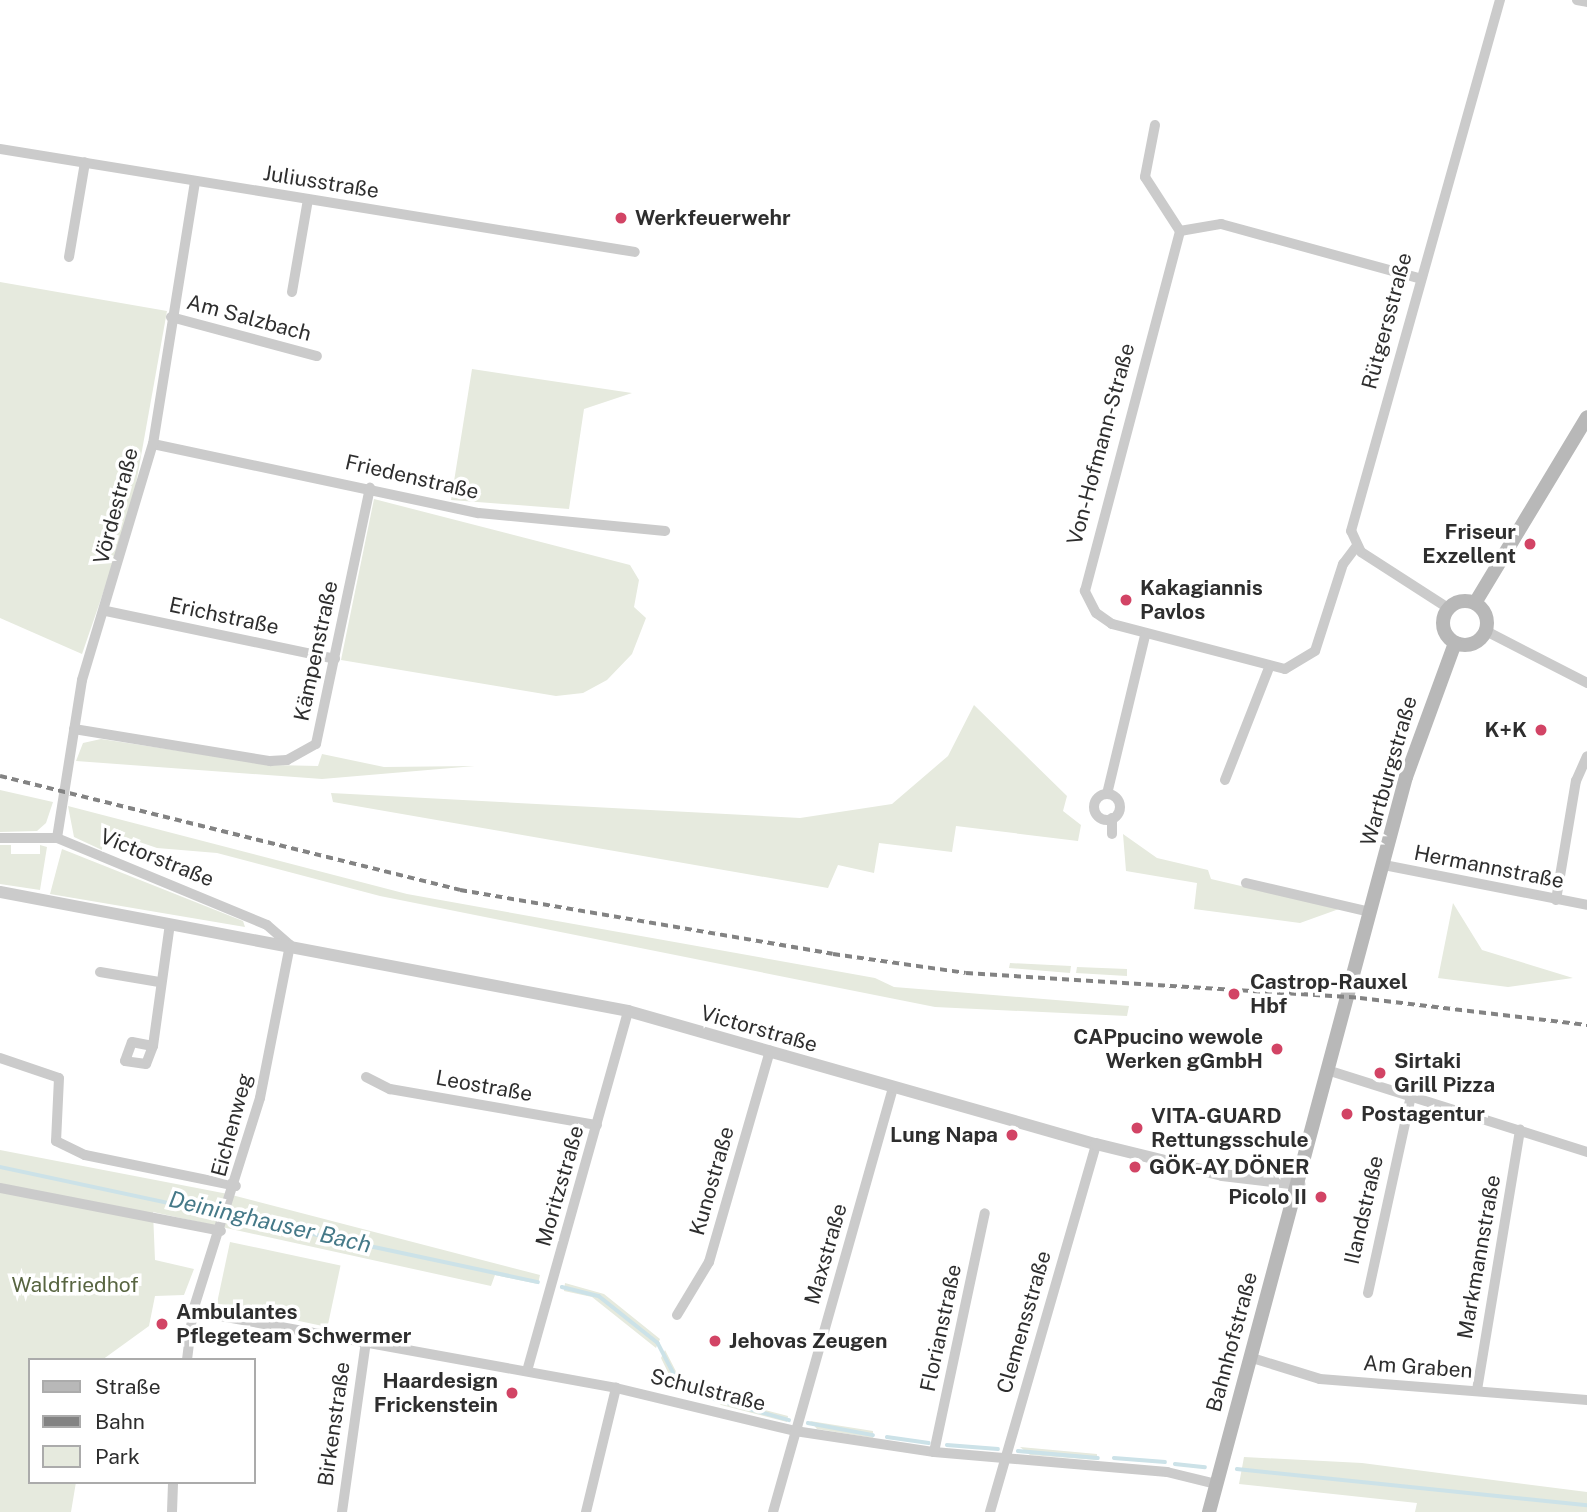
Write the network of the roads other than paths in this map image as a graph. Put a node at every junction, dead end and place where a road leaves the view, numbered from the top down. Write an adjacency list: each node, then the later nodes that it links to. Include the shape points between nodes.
1 (1500, 0): 12 (street, Rütgersstraße)
2 (1577, 0): 3 (street)
3 (1587, 2)
4 (1155, 125): 9 (street, via 1145,177)
5 (0, 149): 6 (street, Juliusstraße)
6 (85, 162): 7 (street, Juliusstraße); 11 (street)
7 (195, 181): 8 (street, Juliusstraße); 14 (street, Vördestraße)
8 (307, 200): 10 (street, Juliusstraße); 13 (street)
9 (1180, 231): 12 (street, via 1221,225); 25 (street, Von-Hofmann-Straße, via 1085,582 1087,599 1104,620)
10 (635, 252)
11 (69, 257)
12 (1419, 278): 20 (street, Rütgersstraße, via 1351,531)
13 (292, 292)
14 (171, 317): 15 (street, Am Salzbach); 17 (street, Vördestraße)
15 (317, 356)
16 (1587, 417): 21 (main road)
17 (153, 444): 18 (street, Friedenstraße); 23 (street, Vördestraße)
18 (369, 488): 19 (street, Friedenstraße, via 479,513); 27 (street, Kämpenstraße)
19 (665, 531)
20 (1356, 547): 22 (street); 28 (street, Von-Hofmann-Straße, via 1343,564 1315,650 1297,667)
21 (1475, 603): 22 (main road); 24 (main road, via 1487,617)
22 (1448, 608): 26 (main road, via 1443,627)
23 (106, 611): 27 (street, Erichstraße); 30 (street, Vördestraße, via 82,680)
24 (1486, 631): 26 (main road, via 1471,645); 29 (street)
25 (1145, 636): 28 (street, Von-Hofmann-Straße); 33 (street)
26 (1455, 643): 38 (main road, Wartburgstraße, via 1426,711)
27 (335, 659): 30 (street, Kämpenstraße, via 316,744 287,760)
28 (1269, 668): 32 (street)
29 (1587, 683)
30 (74, 729): 37 (street, Vördestraße)
31 (1587, 756): 41 (street, via 1576,781)
32 (1225, 780)
33 (1107, 794): 34 (street, via 1119,804); 34 (street, via 1097,800 1095,811)
34 (1112, 818): 35 (street)
35 (1112, 834)
36 (0, 838): 37 (street, Victorstraße)
37 (57, 838): 45 (street, Victorstraße, via 267,925)
38 (1384, 865): 41 (street, Hermannstraße); 43 (main road, Wartburgstraße)
39 (1246, 883): 43 (street)
40 (0, 892): 44 (street, Victorstraße)
41 (1556, 900): 42 (street, Hermannstraße)
42 (1587, 905)
43 (1371, 912): 52 (main road, Wartburgstraße)
44 (170, 924): 45 (street, Victorstraße); 47 (street)
45 (290, 945): 48 (street, Victorstraße); 61 (street, Eichenweg)
46 (100, 972): 47 (street)
47 (159, 982): 49 (street)
48 (628, 1012): 50 (street, Victorstraße); 56 (street, Moritzstraße)
49 (153, 1045)
50 (770, 1051): 54 (street, Victorstraße); 67 (street, Kunostraße, via 709,1262)
51 (0, 1058): 61 (street, via 59,1078 56,1141 85,1155)
52 (1327, 1070): 55 (street); 60 (main road, Bahnhofstraße)
53 (366, 1077): 56 (street, Leostraße, via 390,1089)
54 (893, 1087): 58 (street, Victorstraße); 75 (street, Maxstraße)
55 (1411, 1095): 57 (street); 65 (street, Ilandstraße)
56 (597, 1125): 71 (street, Moritzstraße)
57 (1520, 1130): 59 (street); 73 (street, Markmannstraße)
58 (1096, 1144): 60 (street, Victorstraße, via 1212,1173); 77 (street, Clemensstraße)
59 (1587, 1152)
60 (1298, 1184): 69 (main road, Bahnhofstraße)
61 (236, 1186): 64 (street, Eichenweg)
62 (0, 1188): 64 (street)
63 (985, 1213): 76 (street, Florianstraße)
64 (221, 1231): 66 (street, Eichenweg)
65 (1367, 1293)
66 (193, 1311): 68 (street, Schulstraße); 70 (street, Eichenweg)
67 (677, 1315)
68 (366, 1342): 71 (street, Schulstraße); 81 (street, Birkenstraße)
69 (1249, 1357): 73 (street, Am Graben, via 1321,1379); 79 (main road, Bahnhofstraße)
70 (187, 1358)
71 (527, 1371): 72 (street, Schulstraße)
72 (616, 1388): 75 (street, Schulstraße); 82 (street)
73 (1476, 1390): 74 (street, Am Graben)
74 (1587, 1400)
75 (795, 1431): 76 (street, Schulstraße); 83 (street, Maxstraße)
76 (934, 1452): 77 (street, Schulstraße)
77 (1005, 1458): 79 (street, Schulstraße, via 1167,1472); 84 (street, Clemensstraße)
78 (173, 1484): 80 (street)
79 (1216, 1484): 85 (main road, Bahnhofstraße)
80 (172, 1512)
81 (342, 1512)
82 (586, 1512)
83 (773, 1512)
84 (990, 1512)
85 (1209, 1512)

